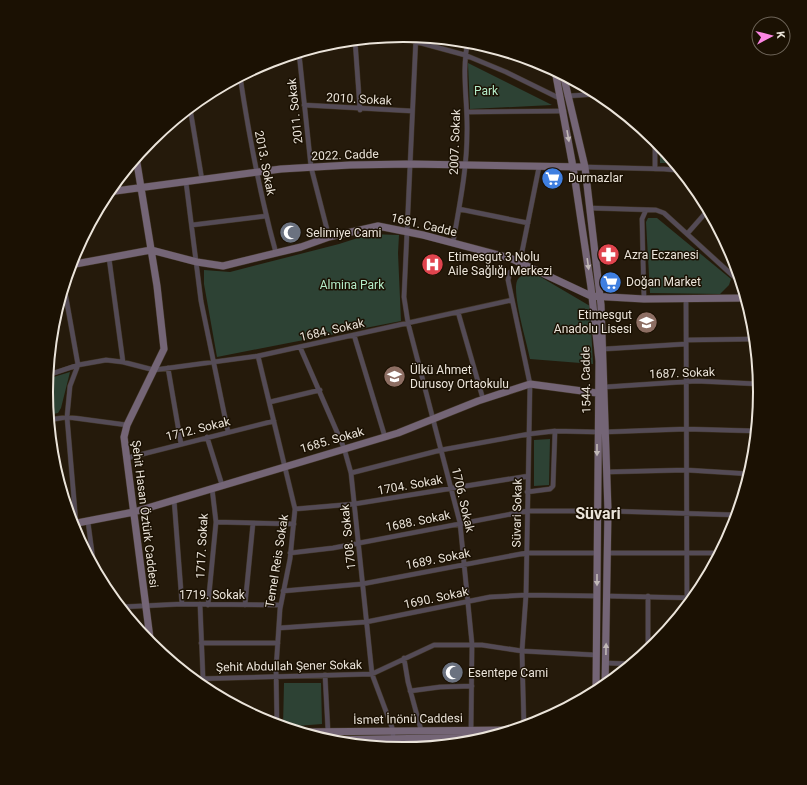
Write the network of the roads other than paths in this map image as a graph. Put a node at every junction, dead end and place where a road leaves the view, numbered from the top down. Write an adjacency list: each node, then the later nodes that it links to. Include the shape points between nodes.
1 (416, 42): 15 (street, 1706. Sokak)
2 (418, 43): 5 (street)
3 (355, 45): 13 (street)
4 (466, 48): 5 (street, 2007. Sokak)
5 (465, 55): 11 (street); 16 (street, 2007. Sokak)
6 (300, 58): 12 (street, 2011. Sokak)
7 (557, 77): 11 (street, 1544. Cadde)
8 (563, 80): 11 (street, 1544. Cadde)
9 (241, 82): 28 (street, 2013. Sokak)
10 (588, 95): 11 (street)
11 (564, 97): 14 (street, 1544. Cadde); 25 (street, 1544. Cadde)
12 (304, 105): 13 (street, 2010. Sokak); 22 (street, 2011. Sokak)
13 (360, 110): 15 (street, 2010. Sokak)
14 (564, 110): 16 (street); 24 (street, 1544. Cadde, one-way to 24)
15 (412, 111): 20 (street, 1706. Sokak)
16 (467, 112): 21 (street, 2007. Sokak)
17 (191, 113): 29 (street)
18 (655, 149): 26 (street)
19 (137, 164): 31 (street, Şehit Hasan Öztürk Caddesi)
20 (410, 164): 21 (street, 2022. Cadde); 22 (street, 2022. Cadde); 40 (street, 1706. Sokak)
21 (466, 166): 23 (street, 2022. Cadde); 34 (street, 2007. Sokak)
22 (311, 167): 28 (street, 2022. Cadde); 42 (street, 2011. Sokak)
23 (539, 167): 24 (street, 2022. Cadde); 38 (street)
24 (574, 167): 25 (street, 2022. Cadde); 52 (street, 1544. Cadde, one-way to 52)
25 (585, 167): 26 (street); 33 (street, 1544. Cadde)
26 (655, 169): 27 (street)
27 (674, 170)
28 (257, 173): 29 (street, 2022. Cadde); 37 (street, 2013. Sokak)
29 (202, 180): 30 (street, 2022. Cadde)
30 (186, 182): 31 (street, 2022. Cadde); 39 (street)
31 (141, 187): 32 (street, 2022. Cadde); 44 (street, Şehit Hasan Öztürk Caddesi)
32 (117, 191)
33 (589, 208): 35 (street); 53 (street, 1544. Cadde)
34 (459, 210): 38 (street); 43 (street, 2007. Sokak)
35 (646, 210): 41 (street, via 664,213); 56 (street, via 642,219)
36 (705, 214): 41 (street)
37 (266, 216): 39 (street); 45 (street, 2013. Sokak)
38 (528, 223): 48 (street)
39 (192, 225): 47 (street)
40 (406, 231): 42 (street, 1681. Cadde, via 378,226); 43 (street, 1681. Cadde); 60 (street, 1706. Sokak, via 404,297)
41 (687, 234): 51 (street)
42 (329, 237): 45 (street, 1681. Cadde)
43 (453, 243): 48 (street, 1681. Cadde)
44 (151, 250): 46 (street, 1681. Cadde); 47 (street, 1681. Cadde); 71 (street, Şehit Hasan Öztürk Caddesi, via 164,349)
45 (276, 253): 47 (street, 1681. Cadde, via 223,266)
46 (110, 258): 49 (street, 1681. Cadde); 67 (street)
47 (197, 262): 68 (street)
48 (520, 262): 50 (street, 1681. Cadde)
49 (78, 264)
50 (533, 269): 52 (street, 1681. Cadde); 58 (street, Süvari Sokak, via 510,272 508,280)
51 (734, 276)
52 (591, 296): 53 (street, 1681. Cadde); 78 (street, 1544. Cadde, via 599,361)
53 (601, 297): 56 (street, 1681. Cadde); 65 (street, 1544. Cadde)
54 (66, 298): 69 (street)
55 (741, 298): 57 (street, 1681. Cadde)
56 (644, 299): 57 (street, 1681. Cadde)
57 (686, 299): 63 (street)
58 (512, 300): 59 (street, 1684. Sokak); 74 (street, Süvari Sokak)
59 (458, 312): 60 (street, 1684. Sokak); 79 (street)
60 (408, 323): 61 (street, 1684. Sokak); 83 (street, 1706. Sokak)
61 (354, 335): 64 (street, 1684. Sokak); 93 (street)
62 (750, 339): 63 (street)
63 (687, 342): 65 (street); 73 (street)
64 (300, 347): 66 (street, 1684. Sokak); 77 (street, 1708. Sokak)
65 (604, 349): 76 (street, 1544. Cadde)
66 (258, 356): 68 (street, 1684. Sokak); 80 (street, Temel Reis Sokak)
67 (123, 362): 69 (street, via 106,360); 71 (street)
68 (212, 362): 70 (street, 1684. Sokak); 89 (street)
69 (78, 365): 72 (street); 81 (street, via 70,386)
70 (168, 368): 71 (street, 1684. Sokak); 95 (street)
71 (154, 370): 85 (street, Şehit Hasan Öztürk Caddesi)
72 (54, 373)
73 (687, 382): 75 (street, 1687. Sokak); 76 (street, 1687. Sokak); 86 (street)
74 (530, 384): 78 (street, 1685. Sokak); 79 (street, 1685. Sokak); 92 (street, Süvari Sokak)
75 (754, 384)
76 (605, 387): 91 (street, 1544. Cadde)
77 (320, 390): 80 (street); 96 (street, 1708. Sokak)
78 (598, 393): 90 (street, 1544. Cadde)
79 (483, 399): 83 (street, 1685. Sokak)
80 (270, 402): 84 (street, Temel Reis Sokak)
81 (68, 417): 82 (street); 85 (street); 111 (street)
82 (54, 419)
83 (433, 419): 93 (street, 1685. Sokak); 97 (street, 1706. Sokak)
84 (274, 420): 89 (street, 1712. Sokak); 99 (street, Temel Reis Sokak)
85 (127, 425): 98 (street, Şehit Hasan Öztürk Caddesi, via 124,437)
86 (686, 429): 88 (street); 91 (street); 100 (street)
87 (555, 431): 90 (street); 92 (street); 108 (street, via 553,486)
88 (752, 431)
89 (228, 432): 94 (street, 1712. Sokak)
90 (597, 432): 114 (street, 1544. Cadde, one-way to 114)
91 (605, 432): 101 (street, 1544. Cadde)
92 (529, 434): 97 (street); 104 (street, Süvari Sokak)
93 (385, 436): 96 (street, 1685. Sokak)
94 (207, 437): 95 (street, 1712. Sokak); 105 (street)
95 (181, 444): 98 (street, 1712. Sokak)
96 (344, 448): 99 (street, 1685. Sokak); 102 (street, 1708. Sokak)
97 (441, 450): 102 (street); 107 (street, 1706. Sokak)
98 (127, 458): 116 (street, Şehit Hasan Öztürk Caddesi)
99 (285, 465): 105 (street, 1685. Sokak); 112 (street, Temel Reis Sokak)
100 (686, 470): 101 (street); 103 (street); 117 (street)
101 (606, 472): 115 (street, 1544. Cadde)
102 (350, 473): 110 (street, 1708. Sokak)
103 (744, 474)
104 (528, 476): 107 (street, 1704. Sokak); 108 (street, Süvari Sokak)
105 (222, 484): 106 (street, 1685. Sokak)
106 (212, 488): 109 (street, 1685. Sokak); 120 (street, 1717. Sokak)
107 (451, 488): 110 (street, 1704. Sokak); 123 (street, 1706. Sokak)
108 (528, 492): 113 (street, Süvari Sokak)
109 (174, 499): 116 (street, 1685. Sokak); 142 (street)
110 (354, 504): 112 (street, 1704. Sokak); 125 (street, 1708. Sokak)
111 (73, 508)
112 (295, 509): 124 (street, Temel Reis Sokak)
113 (527, 510): 114 (street, 1688. Sokak); 123 (street, 1688. Sokak); 127 (street, Süvari Sokak)
114 (597, 511): 128 (street, 1544. Cadde)
115 (608, 511): 117 (street); 129 (street, 1544. Cadde)
116 (134, 512): 119 (street, 1685. Sokak); 148 (street, Şehit Hasan Öztürk Caddesi)
117 (687, 514): 118 (street); 130 (street)
118 (731, 515)
119 (88, 522): 121 (street, 1685. Sokak); 132 (street)
120 (216, 522): 122 (street); 144 (street, 1717. Sokak)
121 (79, 523)
122 (253, 523): 124 (street); 145 (street)
123 (460, 523): 125 (street, 1688. Sokak); 133 (street, 1706. Sokak)
124 (294, 524): 126 (street, Temel Reis Sokak)
125 (359, 542): 126 (street, 1688. Sokak); 134 (street, 1708. Sokak)
126 (290, 553): 135 (street, Temel Reis Sokak)
127 (526, 553): 128 (street, 1689. Sokak); 133 (street, 1689. Sokak); 136 (street, Süvari Sokak)
128 (598, 553): 137 (street, 1544. Cadde, one-way to 137)
129 (608, 553): 130 (street); 138 (street, 1544. Cadde)
130 (687, 553): 131 (street); 140 (street)
131 (715, 553)
132 (92, 554)
133 (466, 564): 134 (street, 1689. Sokak); 141 (street, 1706. Sokak)
134 (362, 584): 135 (street, 1689. Sokak); 149 (street, 1708. Sokak)
135 (283, 591): 146 (street, Temel Reis Sokak)
136 (526, 595): 137 (street, 1690. Sokak); 141 (street, 1690. Sokak); 156 (street, Süvari Sokak)
137 (597, 596): 157 (street, 1544. Cadde)
138 (607, 596): 139 (street); 159 (street, 1544. Cadde, one-way to 138)
139 (648, 596): 140 (street); 154 (street)
140 (687, 598)
141 (467, 601): 149 (street, 1690. Sokak); 155 (street, 1706. Sokak)
142 (182, 604): 143 (street, 1719. Sokak); 148 (street, 1719. Sokak)
143 (200, 604): 144 (street, 1719. Sokak); 152 (street)
144 (208, 605): 145 (street, 1719. Sokak)
145 (245, 605): 146 (street, 1719. Sokak)
146 (280, 605): 150 (street, Temel Reis Sokak)
147 (126, 607): 148 (street, 1719. Sokak)
148 (146, 607): 151 (street, Şehit Hasan Öztürk Caddesi)
149 (366, 622): 150 (street, 1690. Sokak); 161 (street, 1708. Sokak)
150 (279, 628): 153 (street, Temel Reis Sokak)
151 (149, 633)
152 (201, 642): 153 (street); 164 (street)
153 (278, 643): 163 (street, Temel Reis Sokak)
154 (648, 643)
155 (472, 644): 156 (street, Şehit Abdullah Şener Sokak); 158 (street, Şehit Abdullah Şener Sokak, via 434,645); 167 (street, 1706. Sokak)
156 (522, 651): 157 (street, Şehit Abdullah Şener Sokak); 170 (street, Süvari Sokak)
157 (596, 655): 166 (street, 1544. Cadde)
158 (404, 658): 161 (street, Şehit Abdullah Şener Sokak); 168 (street)
159 (606, 663): 160 (street); 165 (street, 1544. Cadde)
160 (626, 664)
161 (372, 674): 162 (street, Şehit Abdullah Şener Sokak); 171 (street, 1708. Sokak)
162 (325, 675): 163 (street, Şehit Abdullah Şener Sokak); 176 (street)
163 (276, 677): 164 (street, Şehit Abdullah Şener Sokak); 169 (street, Temel Reis Sokak)
164 (203, 678)
165 (605, 679)
166 (596, 685)
167 (472, 686): 168 (street); 173 (street, 1706. Sokak)
168 (410, 691): 172 (street)
169 (277, 719)
170 (524, 721)
171 (393, 730): 172 (street, İsmet İnönü Caddesi); 176 (street, İsmet İnönü Caddesi); 177 (street)
172 (421, 730): 173 (street, İsmet İnönü Caddesi)
173 (471, 730): 174 (street, İsmet İnönü Caddesi)
174 (497, 730)
175 (315, 731): 176 (street, İsmet İnönü Caddesi)
176 (328, 731)
177 (393, 739): 178 (street, İsmet İnönü Caddesi); 179 (street, İsmet İnönü Caddesi); 180 (street)
178 (355, 740)
179 (445, 740)
180 (393, 743)

